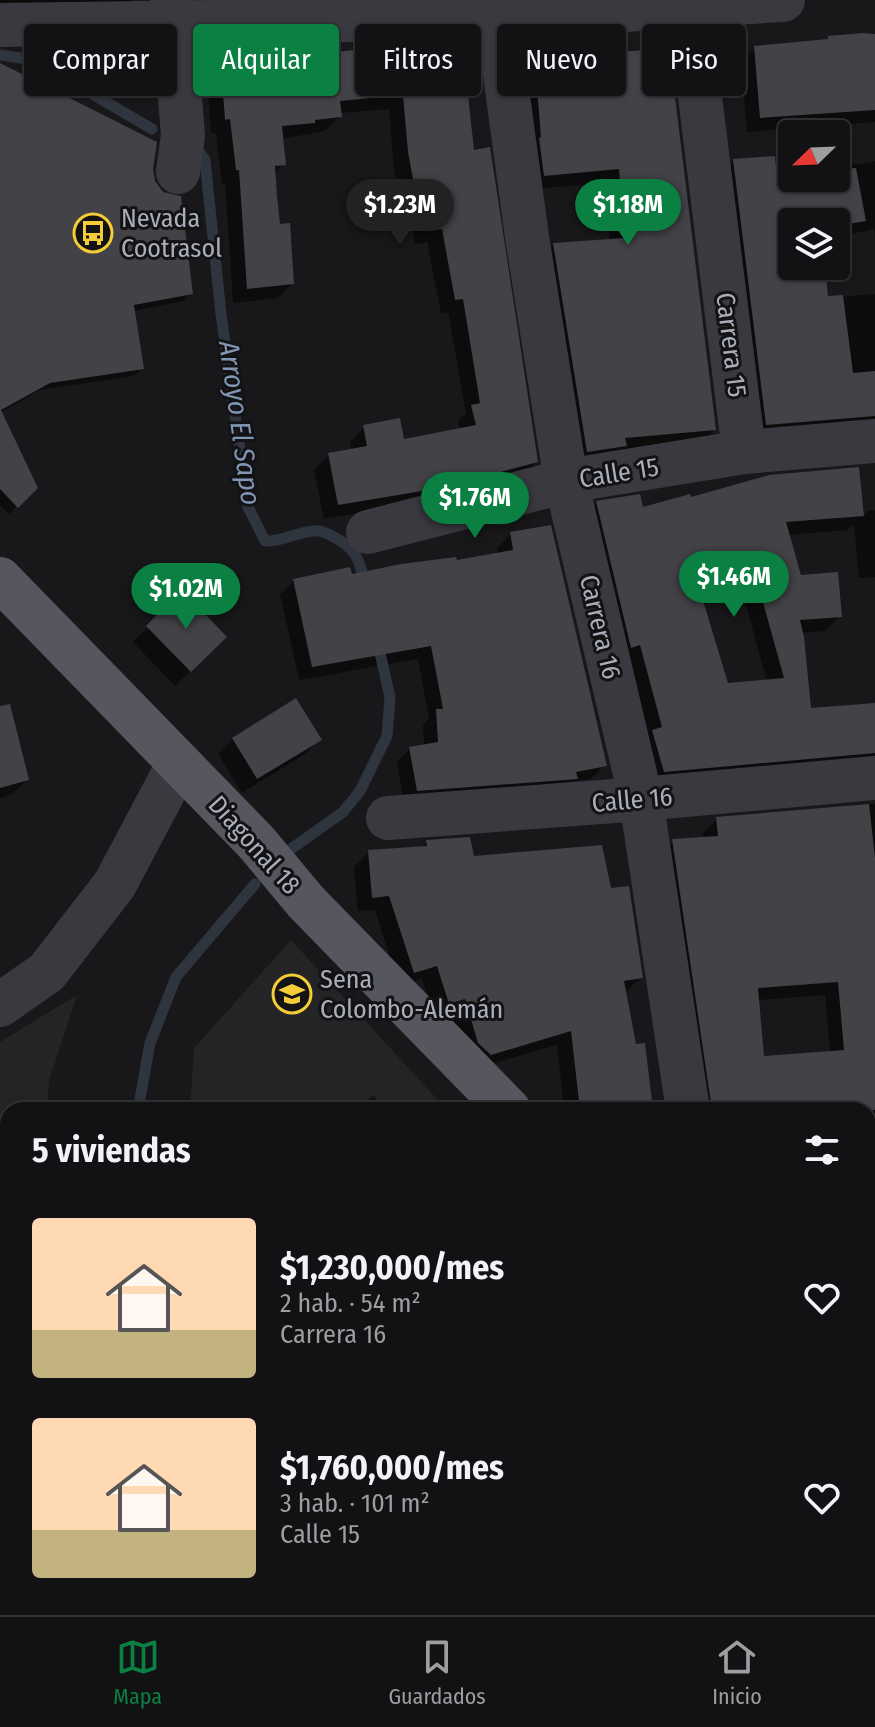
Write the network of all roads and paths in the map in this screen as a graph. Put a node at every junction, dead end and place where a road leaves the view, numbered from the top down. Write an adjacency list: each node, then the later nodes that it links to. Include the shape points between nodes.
1 (783, 0): 2 (street)
2 (688, 4): 3 (street); 8 (street, Carrera 15)
3 (496, 9): 4 (street); 9 (street, Carrera 16)
4 (173, 11): 5 (street); 6 (street)
5 (0, 25)
6 (180, 154)
7 (875, 441): 8 (street, Calle 15)
8 (744, 452): 9 (street, Calle 15)
9 (566, 481): 10 (street, Calle 15); 14 (street, Carrera 16)
10 (368, 532)
11 (0, 579): 12 (main road, Diagonal 18)
12 (179, 763): 16 (street, via 115,884 47,972); 17 (main road, Diagonal 18, via 256,842 293,889)
13 (875, 778): 14 (street, Calle 16)
14 (641, 799): 15 (street, Calle 16); 18 (street, Carrera 16)
15 (388, 818)
16 (0, 1005)
17 (501, 1102)
18 (687, 1102)

